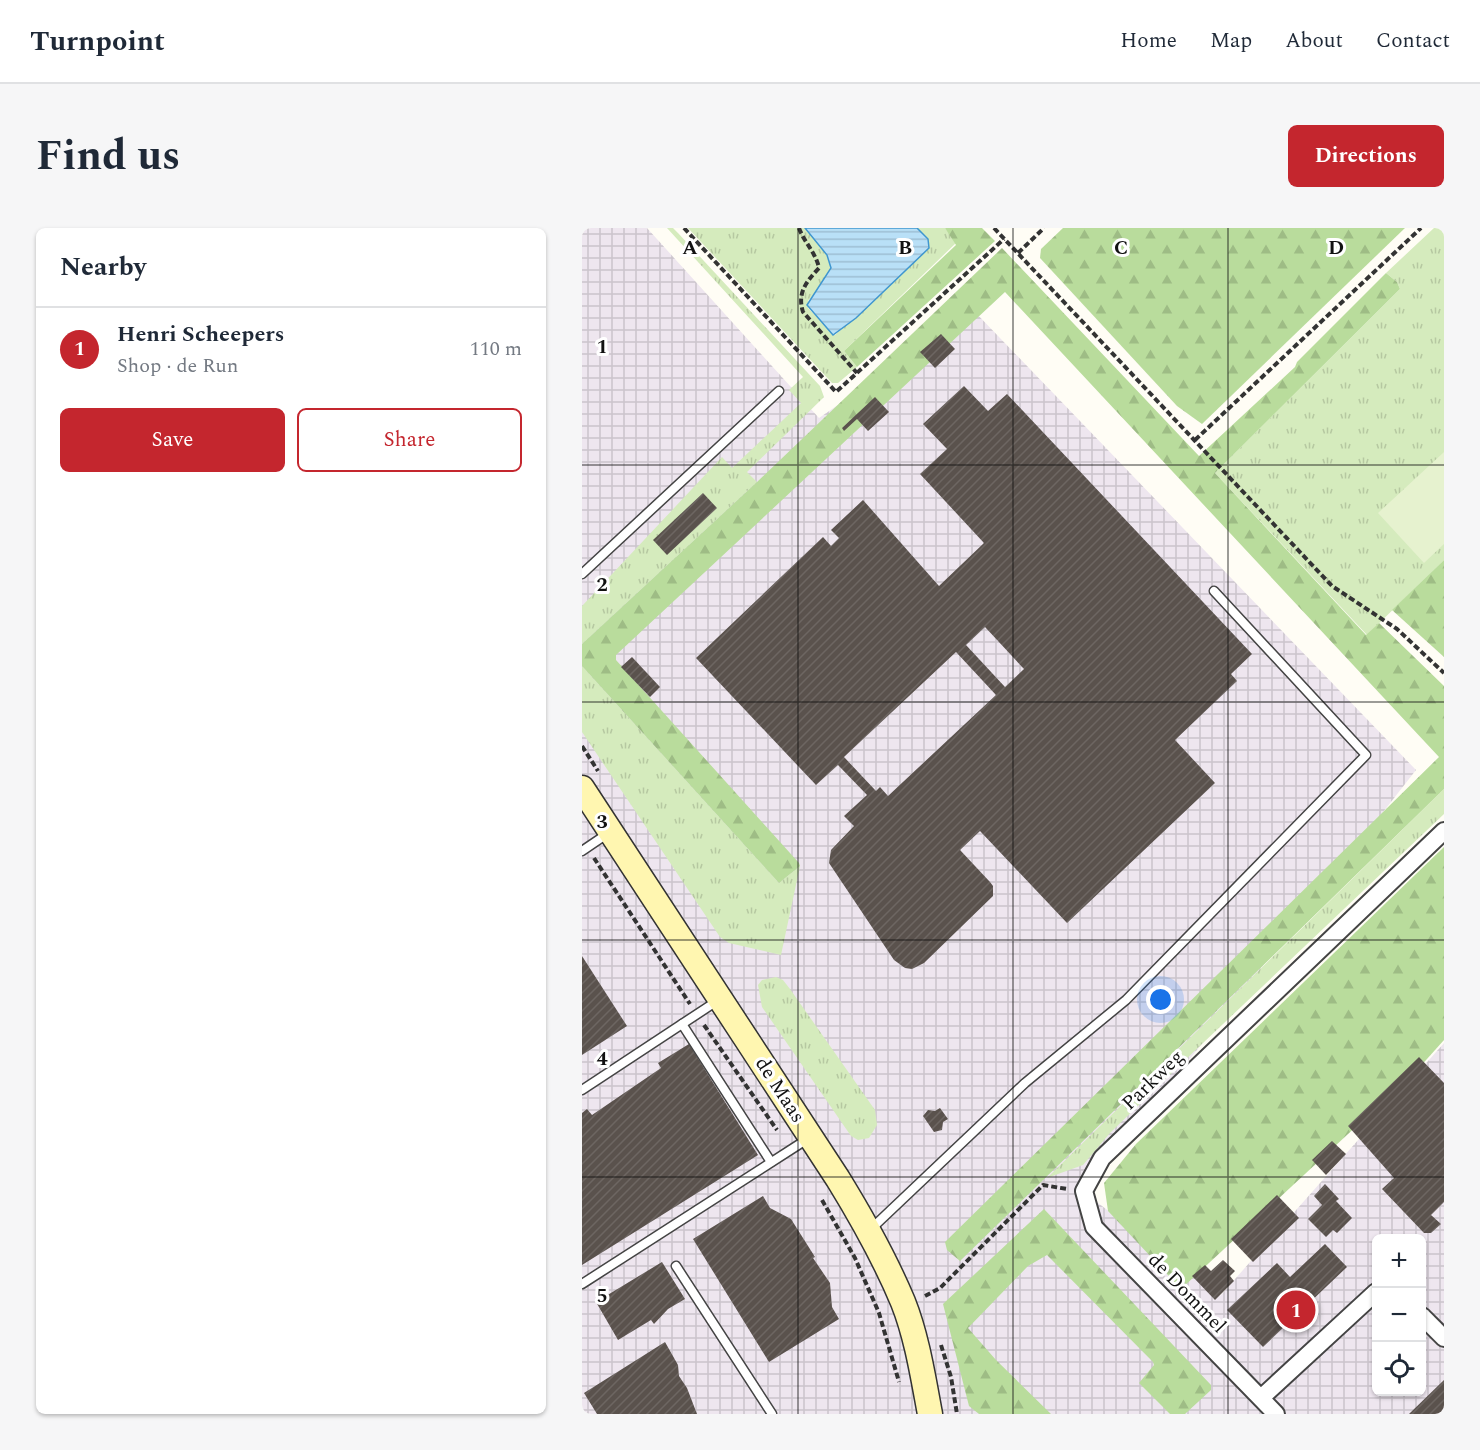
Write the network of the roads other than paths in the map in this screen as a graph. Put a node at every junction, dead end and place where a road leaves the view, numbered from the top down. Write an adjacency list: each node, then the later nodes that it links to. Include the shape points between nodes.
1 (779, 391): 2 (lane)
2 (582, 574)
3 (1214, 591): 14 (lane, via 1366,755 1126,1000 1025,1083)
4 (583, 793): 5 (street, de Maas)
5 (610, 831): 7 (lane); 8 (street, de Maas)
6 (1444, 831): 13 (street, Parkweg, via 1102,1158)
7 (582, 851)
8 (720, 999): 9 (lane); 11 (street, de Maas)
9 (682, 1024): 10 (lane); 12 (lane)
10 (582, 1090)
11 (810, 1137): 12 (lane); 14 (street, de Maas)
12 (771, 1162): 16 (lane)
13 (1084, 1191): 20 (street, de Dommel, via 1094,1227)
14 (868, 1231): 22 (street, de Maas, via 903,1304 919,1356)
15 (676, 1266): 21 (lane)
16 (582, 1284)
17 (1372, 1297): 20 (street)
18 (1426, 1320): 19 (street)
19 (1444, 1338)
20 (1261, 1398): 23 (street, de Dommel)
21 (772, 1414)
22 (930, 1414)
23 (1276, 1414)

